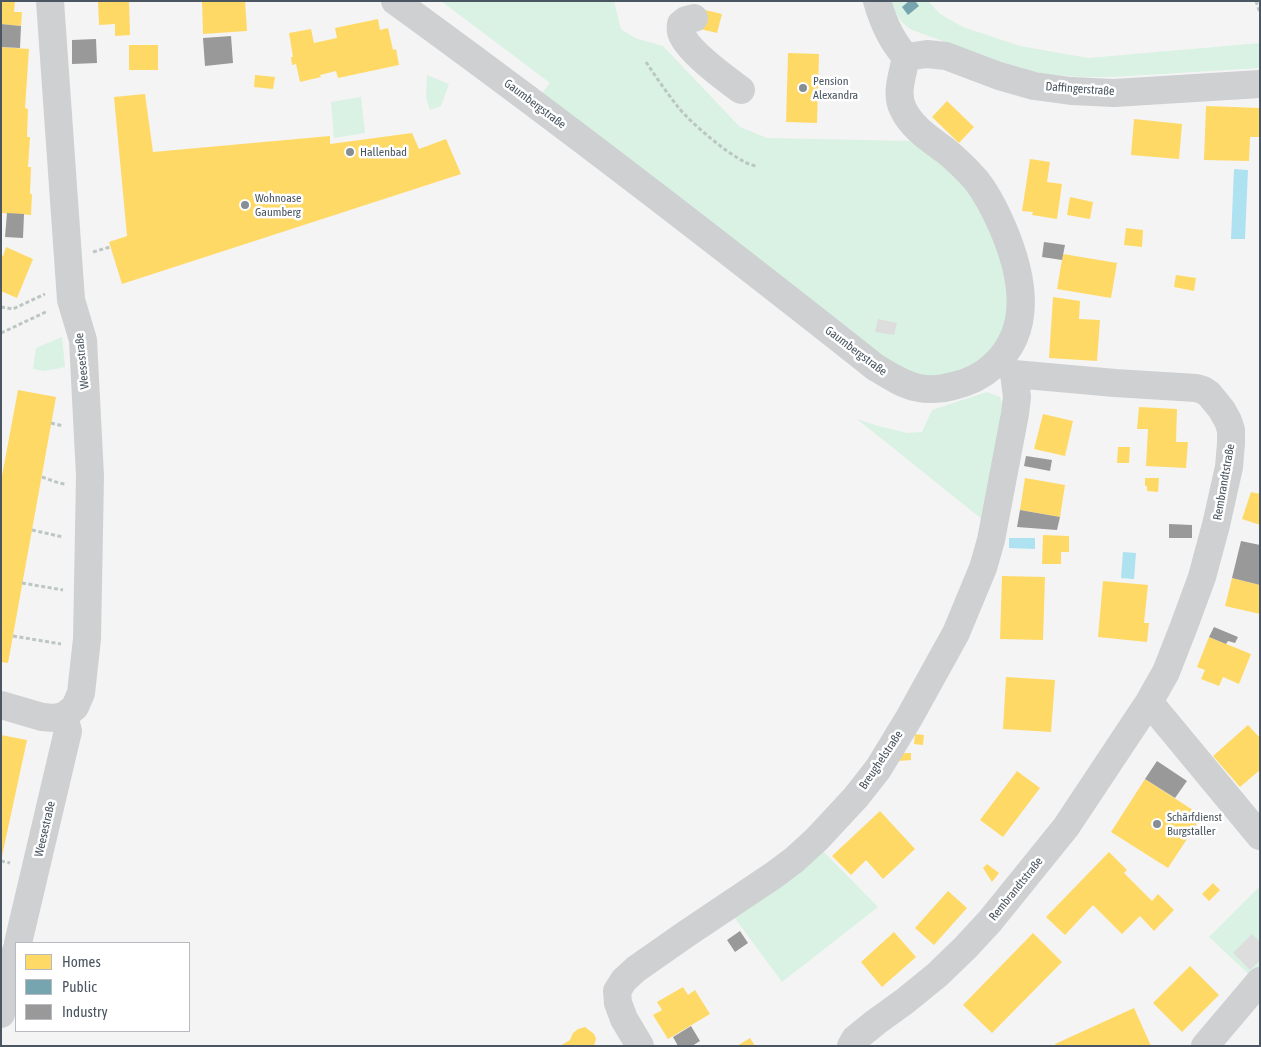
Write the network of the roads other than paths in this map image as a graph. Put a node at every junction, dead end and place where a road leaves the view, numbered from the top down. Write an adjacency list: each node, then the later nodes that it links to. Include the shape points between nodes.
1 (50, 1): 11 (street, Weesestraße, via 71,292 83,340 90,476 87,630 81,693 75,707)
2 (395, 1): 8 (street, Gaumbergstraße, via 480,62 875,367 919,388 936,388 970,381)
3 (877, 1): 5 (street, via 886,29)
4 (694, 18): 7 (street, via 681,24 680,32 693,50)
5 (906, 58): 6 (street, Daffingerstraße, via 927,54 946,56 1034,86 1071,91 1114,92); 8 (street, Gaumbergstraße, via 899,87 902,107 915,126 976,180 1006,235 1016,264 1022,305)
6 (1260, 84)
7 (740, 90)
8 (1007, 367): 9 (street, Rembrandtstraße, via 1115,383 1196,388 1209,394 1228,420 1232,435 1229,467 1202,577 1166,672); 17 (street, Breughelstraße, via 1017,397 1016,414 991,540 956,633 909,718 872,776 817,839 774,875 624,980 617,991 618,1003)
9 (1149, 702): 12 (street); 18 (street, Rembrandtstraße, via 1066,826 990,922 937,975 855,1039)
10 (1, 705): 11 (street, via 42,717)
11 (64, 716): 13 (street, Weesestraße, via 68,731)
12 (1260, 836)
13 (18, 942)
14 (15, 955): 16 (street)
15 (1260, 981): 19 (street)
16 (1, 1014)
17 (640, 1046)
18 (851, 1046)
19 (1205, 1046)

